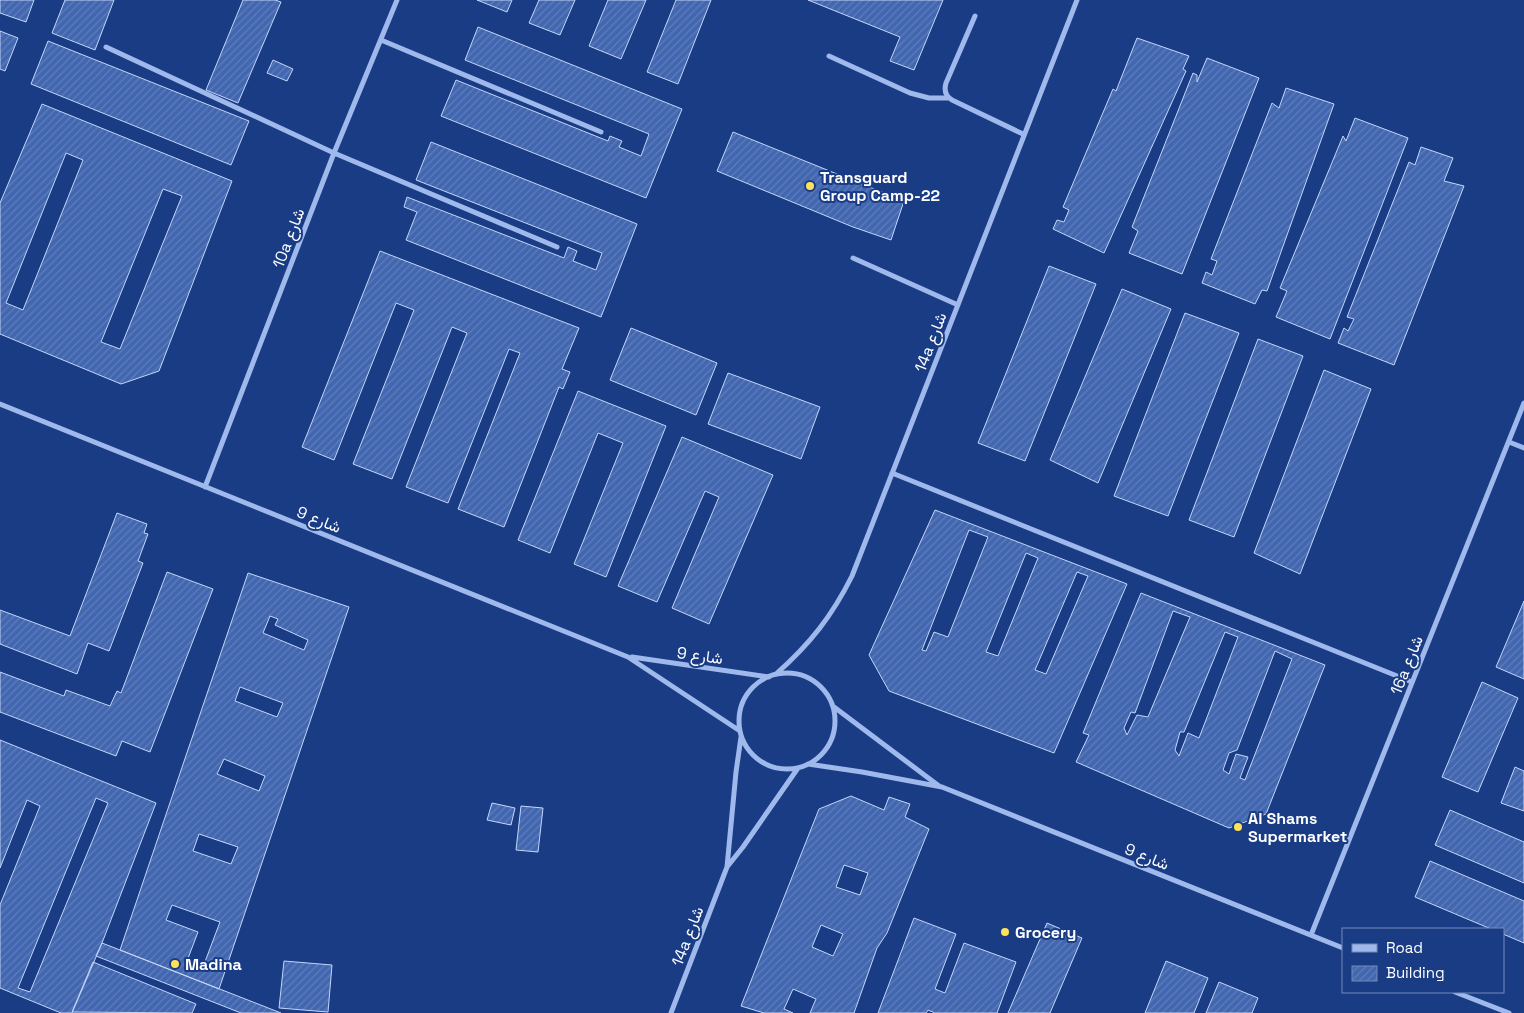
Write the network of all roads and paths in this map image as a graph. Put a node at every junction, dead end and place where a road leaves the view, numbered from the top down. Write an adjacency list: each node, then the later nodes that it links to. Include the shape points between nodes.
1 (397, 0): 4 (street, 10a شارع)
2 (1077, 0): 9 (street, 14a شارع)
3 (975, 16): 7 (street, via 944,88)
4 (381, 40): 8 (street); 10 (street, 10a شارع)
5 (106, 47): 10 (street)
6 (829, 56): 7 (street, via 910,93)
7 (948, 98): 9 (street)
8 (600, 132)
9 (1024, 134): 13 (street, 14a شارع)
10 (334, 153): 11 (street); 19 (street, 10a شارع)
11 (557, 246)
12 (852, 258): 13 (street)
13 (958, 305): 18 (street, 14a شارع)
14 (0, 404): 19 (street, شارع 9)
15 (1524, 404): 16 (street, 16a شارع)
16 (1509, 442): 17 (street); 23 (street, 16a شارع)
17 (1524, 448)
18 (892, 473): 21 (street, 14a شارع, via 841,597 813,638); 23 (street)
19 (205, 487): 20 (street, شارع 9)
20 (628, 657): 22 (street, شارع 9); 25 (street, شارع 9)
21 (776, 674): 22 (street); 24 (street, via 794,673 811,679 825,690)
22 (770, 677): 25 (street, via 760,681 748,693 741,709)
23 (1412, 682): 30 (street, 16a شارع)
24 (834, 707): 26 (street, via 835,726 829,745); 28 (street, شارع 9)
25 (741, 733): 27 (street, via 750,752 764,763 780,768); 29 (street, 14a شارع)
26 (808, 764): 27 (street); 28 (street, شارع 9)
27 (798, 768): 29 (street, 14a شارع)
28 (942, 787): 30 (street, شارع 9)
29 (727, 867): 33 (street, 14a شارع)
30 (1311, 935): 31 (street, شارع 9)
31 (1342, 948)
32 (1458, 993): 34 (street)
33 (671, 1013)
34 (1508, 1013)

